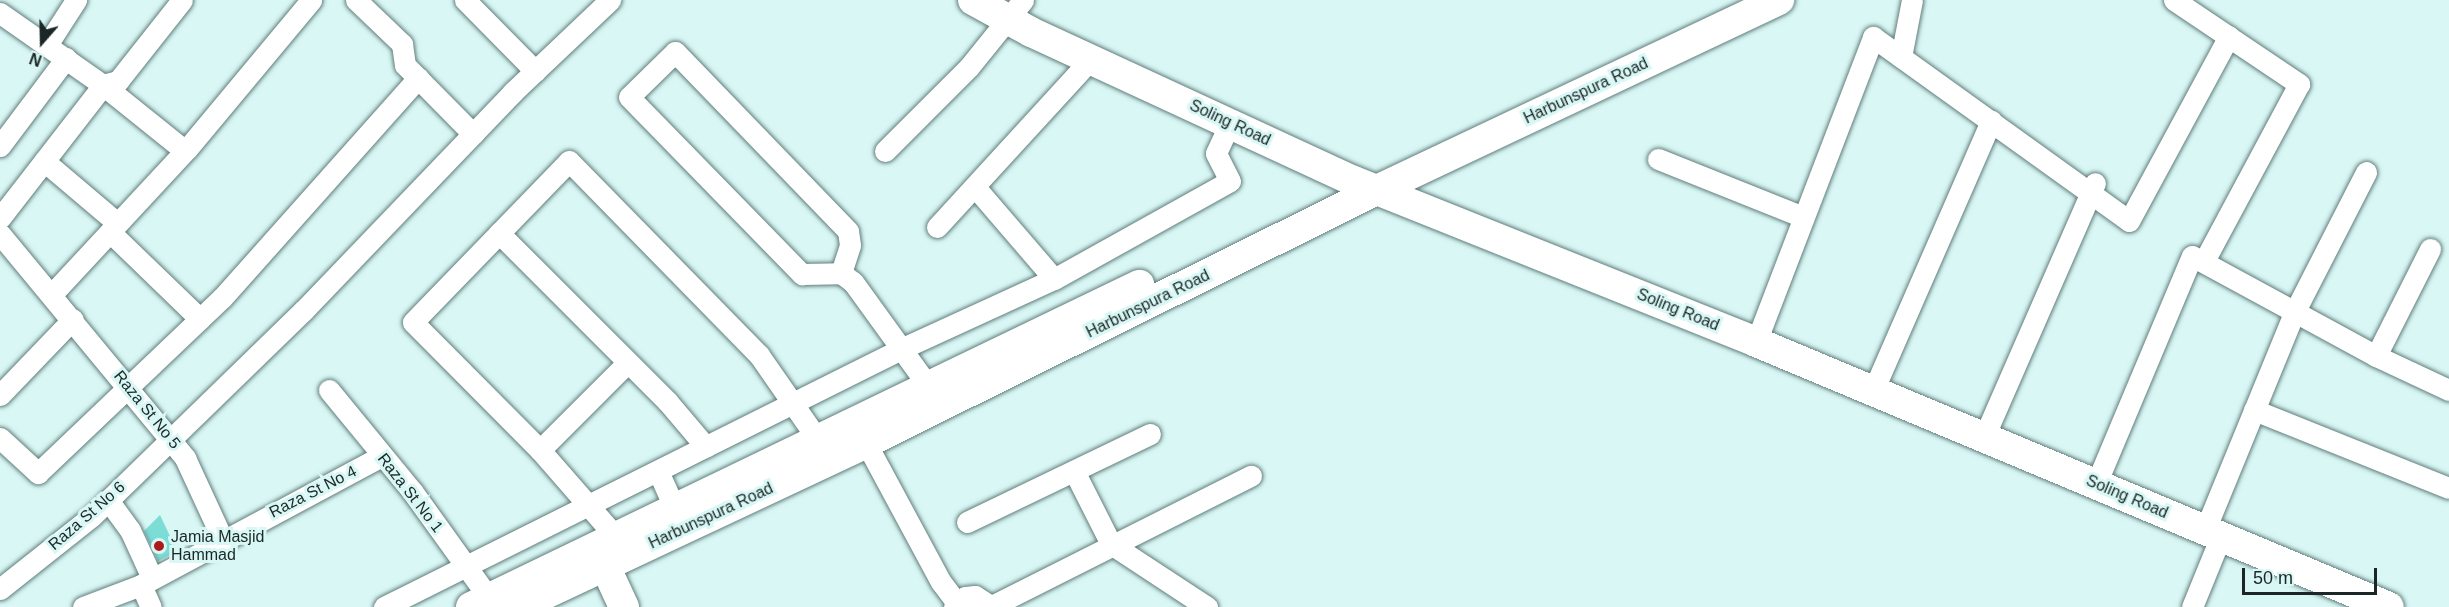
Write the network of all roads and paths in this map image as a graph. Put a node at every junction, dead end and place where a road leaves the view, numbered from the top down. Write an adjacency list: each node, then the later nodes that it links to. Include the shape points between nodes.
1 (76, 0): 15 (street)
2 (182, 0): 21 (street, via 118,81)
3 (311, 0): 26 (street)
4 (357, 0): 20 (street, via 402,45 405,64)
5 (465, 0): 19 (street)
6 (610, 0): 19 (street, Raza St No 6)
7 (973, 0): 12 (main road, Soling Road)
8 (1731, 0): 31 (main road, Harbunspura Road)
9 (1779, 0): 31 (main road, Harbunspura Road)
10 (1912, 0): 16 (street)
11 (2174, 0): 14 (street)
12 (1015, 10): 18 (main road, Soling Road); 27 (street, via 927,112)
13 (0, 13): 15 (street)
14 (2229, 36): 33 (street, via 2129,221); 41 (street, via 2298,81 2299,87)
15 (47, 45): 17 (street)
16 (1901, 57): 22 (street); 34 (street, via 1873,37)
17 (66, 58): 21 (street); 25 (street)
18 (1090, 60): 23 (main road, Soling Road); 32 (street)
19 (535, 71): 24 (street, Raza St No 6)
20 (418, 78): 24 (street); 47 (street)
21 (103, 85): 26 (street); 29 (street)
22 (1991, 122): 33 (street); 56 (street)
23 (1230, 123): 31 (main road, Soling Road); 43 (street, via 1216,153 1230,181)
24 (473, 134): 62 (street, Raza St No 6, via 304,310)
25 (0, 146)
26 (185, 151): 37 (street)
27 (885, 151)
28 (1658, 159): 34 (street)
29 (44, 160): 35 (street); 37 (street)
30 (2366, 172): 45 (street)
31 (1366, 185): 48 (main road, Soling Road); 53 (main road, Harbunspura Road); 64 (main road, Harbunspura Road)
32 (975, 188): 36 (street); 43 (street)
33 (2093, 188): 61 (street)
34 (1803, 217): 48 (street)
35 (0, 218)
36 (937, 227)
37 (114, 228): 44 (street); 47 (street)
38 (499, 233): 51 (street); 58 (street, via 569,161 759,355); 66 (street, via 413,322)
39 (0, 234): 44 (street, Raza St No 5)
40 (2430, 249): 50 (street)
41 (2204, 261): 45 (street); 72 (street, via 2194,256 2191,259)
42 (841, 273): 42 (street, via 802,274 629,97 675,52 848,231 850,245); 49 (street)
43 (1054, 279): 49 (street)
44 (53, 293): 46 (street, Raza St No 5)
45 (2295, 311): 50 (street); 59 (street)
46 (73, 319): 52 (street, Raza St No 5); 57 (street)
47 (200, 319): 52 (street)
48 (1756, 342): 56 (main road, Soling Road)
49 (903, 348): 53 (street); 58 (street)
50 (2376, 357): 55 (street)
51 (628, 362): 65 (street); 66 (street)
52 (128, 387): 62 (street, Raza St No 5); 67 (street, via 38,473)
53 (929, 387): 63 (main road, Harbunspura Road)
54 (329, 390): 68 (street, Raza St No 1)
55 (2449, 390)
56 (1874, 391): 61 (main road, Soling Road)
57 (0, 395)
58 (795, 402): 63 (street); 65 (street)
59 (2254, 410): 73 (street); 78 (street)
60 (1150, 434): 70 (street)
61 (1984, 437): 72 (main road, Soling Road)
62 (170, 439): 74 (street, Raza St No 6); 80 (street, Raza St No 5, via 185,458)
63 (818, 440): 76 (main road, Harbunspura Road)
64 (866, 443): 83 (main road, Harbunspura Road); 87 (street)
65 (706, 447): 69 (street)
66 (540, 450): 75 (street)
67 (5, 452)
68 (382, 456): 80 (street, Raza St No 4); 82 (street, Raza St No 1)
69 (658, 471): 75 (street); 76 (street)
70 (1074, 471): 77 (street); 81 (street)
71 (1251, 476): 81 (street)
72 (2096, 484): 78 (main road, Soling Road)
73 (2449, 488)
74 (108, 500): 84 (street, via 130,530); 85 (street, Raza St No 6)
75 (589, 505): 79 (street); 82 (street)
76 (674, 507): 79 (main road, Harbunspura Road)
77 (967, 522)
78 (2213, 533): 95 (street); 96 (main road, Soling Road)
79 (615, 536): 86 (main road, Harbunspura Road)
80 (222, 538): 84 (street, Raza St No 4)
81 (1111, 544): 93 (street); 94 (street)
82 (466, 566): 86 (street, Raza St No 1); 88 (street)
83 (605, 566): 91 (main road, Harbunspura Road); 92 (main road)
84 (147, 582): 89 (street, Raza St No 4); 90 (street)
85 (0, 589)
86 (485, 604)
87 (956, 605): 93 (street, via 975,596)
88 (387, 606)
89 (83, 607)
90 (151, 607)
91 (518, 607)
92 (624, 607)
93 (992, 607)
94 (1207, 607)
95 (2192, 607)
96 (2389, 607)

